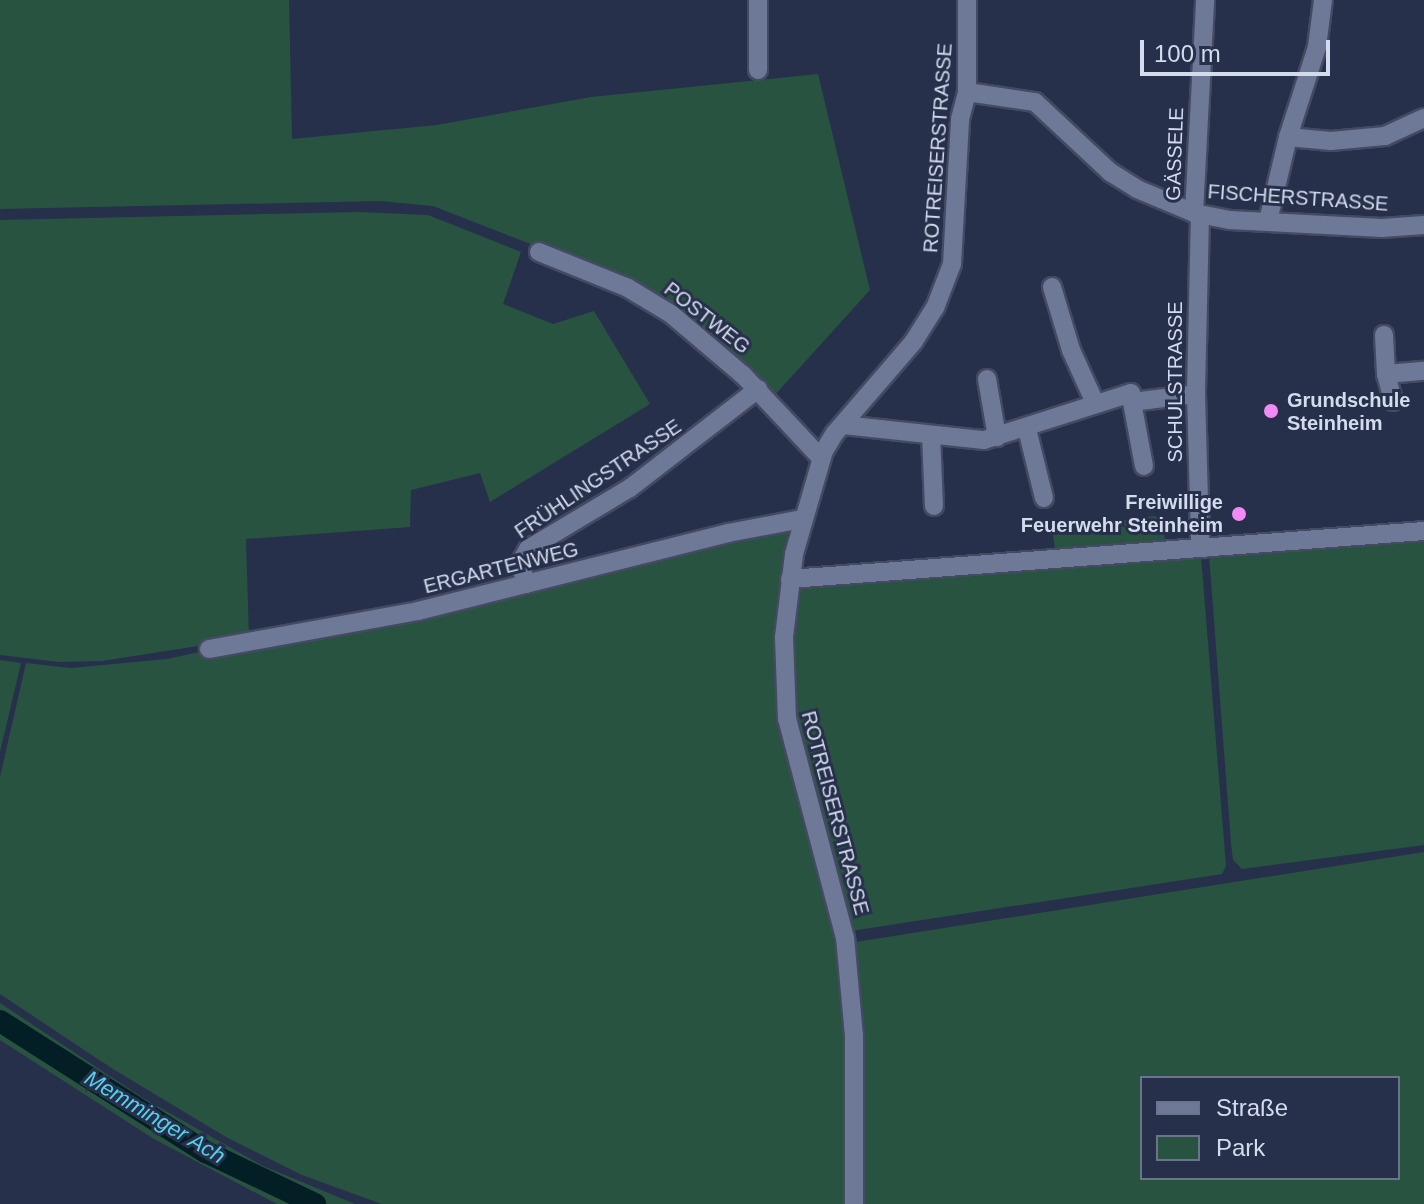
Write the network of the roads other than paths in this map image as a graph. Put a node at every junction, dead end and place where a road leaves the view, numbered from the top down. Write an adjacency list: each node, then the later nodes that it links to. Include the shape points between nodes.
1 (758, 0): 5 (street)
2 (967, 0): 6 (street, ROTREISERSTRASSE)
3 (1205, 0): 9 (street, GÄSSELE)
4 (1323, 0): 8 (street, via 1317,47)
5 (758, 70)
6 (967, 92): 9 (street, FISCHERSTRASSE, via 1035,102 1110,172); 23 (street, ROTREISERSTRASSE, via 960,119 958,200 947,279 914,341)
7 (1424, 118): 8 (street, via 1385,136 1331,141)
8 (1288, 137): 10 (street)
9 (1197, 214): 10 (street, FISCHERSTRASSE); 19 (street, SCHULSTRASSE)
10 (1268, 221): 11 (street, FISCHERSTRASSE, via 1382,228)
11 (1424, 225)
12 (539, 252): 18 (street, POSTWEG, via 651,301)
13 (1052, 287): 22 (street, via 1071,350)
14 (1384, 335): 16 (street)
15 (1424, 371): 16 (street)
16 (1386, 374): 20 (street)
17 (987, 379): 26 (street)
18 (758, 389): 27 (street, POSTWEG); 35 (street, FRÜHLINGSTRASSE, via 630,488 528,549 520,563)
19 (1196, 394): 21 (street); 33 (street, SCHULSTRASSE)
20 (1393, 401)
21 (1132, 402): 22 (street, via 1131,393); 28 (street)
22 (1095, 403): 24 (street)
23 (843, 425): 25 (street); 27 (street, ROTREISERSTRASSE)
24 (1027, 429): 26 (street); 29 (street)
25 (931, 435): 26 (street); 30 (street)
26 (997, 437)
27 (821, 458): 31 (street, ROTREISERSTRASSE)
28 (1144, 466)
29 (1044, 498)
30 (934, 506)
31 (802, 519): 34 (street, ROTREISERSTRASSE); 35 (street, ERGARTENWEG)
32 (1424, 531): 33 (street)
33 (1204, 548): 34 (street)
34 (790, 579): 37 (street, ROTREISERSTRASSE, via 784,700 845,938 855,1083)
35 (526, 584): 36 (street, ERGARTENWEG, via 393,616)
36 (209, 649)
37 (854, 1204)

